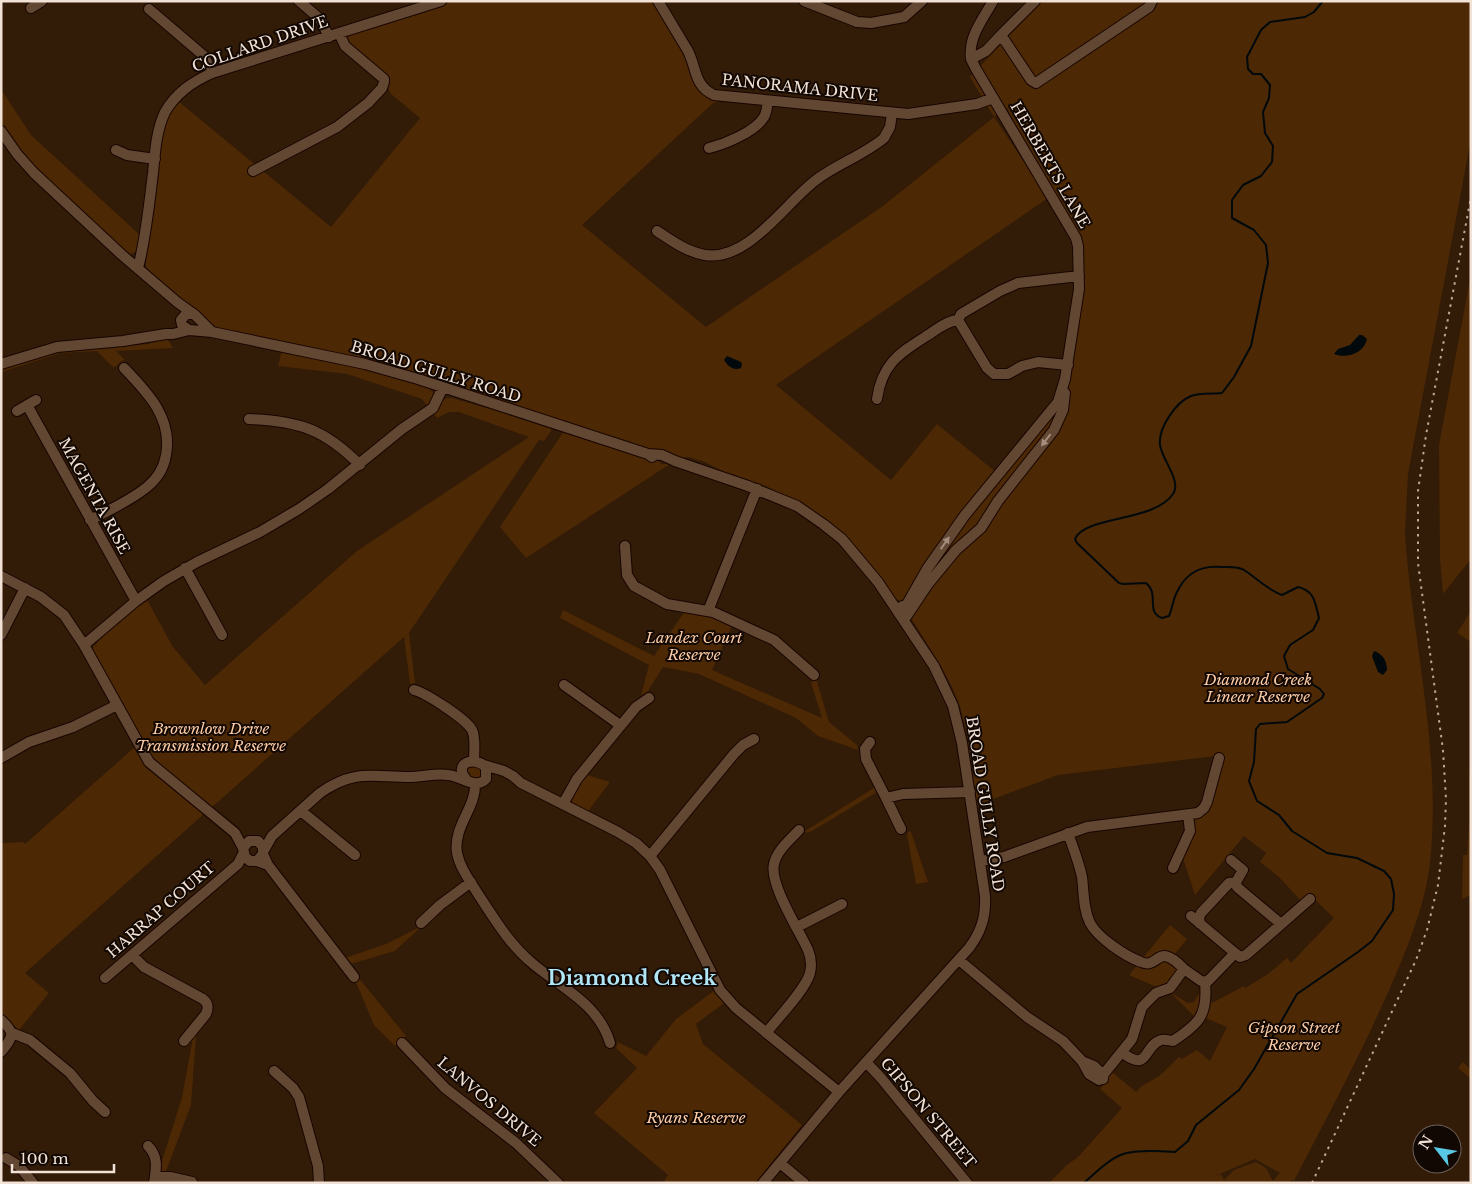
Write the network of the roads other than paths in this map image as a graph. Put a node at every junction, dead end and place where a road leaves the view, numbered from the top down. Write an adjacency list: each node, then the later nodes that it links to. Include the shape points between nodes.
1 (42, 1): 10 (street)
2 (299, 1): 12 (street)
3 (441, 1): 12 (street, COLLARD DRIVE)
4 (658, 1): 17 (street, PANORAMA DRIVE, via 693,60 702,88 719,96)
5 (804, 1): 6 (street, via 865,24 904,17)
6 (922, 1)
7 (993, 1): 14 (street, via 972,38)
8 (1035, 1): 13 (street)
9 (1152, 1): 13 (street, via 1149,7 1036,83 1030,80)
10 (31, 8)
11 (149, 10): 15 (street, via 204,56)
12 (334, 35): 15 (street, COLLARD DRIVE); 23 (street, via 382,77 382,88 337,127)
13 (1000, 35): 14 (street, via 986,52)
14 (971, 59): 16 (street, HERBERTS LANE)
15 (212, 73): 22 (street, COLLARD DRIVE, via 188,86 168,107 160,126)
16 (993, 98): 18 (street, PANORAMA DRIVE, via 977,104 917,114); 26 (street, HERBERTS LANE, via 1074,234 1078,246)
17 (768, 101): 18 (street, PANORAMA DRIVE); 20 (street, via 761,121 738,138)
18 (892, 113): 24 (street, via 884,138 815,181 764,230 732,251 723,255 704,255)
19 (1, 131): 25 (street, via 27,165)
20 (709, 148)
21 (116, 150): 22 (street)
22 (155, 159): 25 (street, COLLARD DRIVE)
23 (253, 172)
24 (657, 231)
25 (138, 268): 27 (street)
26 (1079, 276): 30 (street, via 1009,286 961,314); 35 (street, HERBERTS LANE, via 1080,290)
27 (177, 302): 28 (street); 29 (street)
28 (195, 315): 29 (street, via 188,313); 31 (street, via 198,325); 32 (street)
29 (182, 319): 31 (street, via 182,326); 33 (street)
30 (958, 320): 35 (street, via 986,368 994,374 1008,374 1038,362); 39 (street, via 947,323 897,356 885,371)
31 (190, 330): 32 (street, BROAD GULLY ROAD); 33 (street, BROAD GULLY ROAD)
32 (212, 332): 38 (street, BROAD GULLY ROAD, via 346,360)
33 (166, 334): 34 (street, BROAD GULLY ROAD, via 57,347)
34 (1, 364)
35 (1068, 364): 37 (street, HERBERTS LANE)
36 (124, 368): 46 (street, via 148,394 162,416 168,436 166,458 160,472 145,489)
37 (1065, 379): 41 (street, HERBERTS LANE, via 1058,402); 43 (street, HERBERTS LANE, via 1065,400)
38 (443, 387): 44 (street, via 433,408 402,429); 45 (street, BROAD GULLY ROAD, via 648,454 662,454)
39 (877, 399)
40 (17, 411): 46 (street, MAGENTA RISE, via 32,403)
41 (1050, 413): 43 (street, via 1058,414); 49 (street, HERBERTS LANE, one-way to 41, via 977,500)
42 (250, 419): 44 (street, via 287,422 311,429 335,443)
43 (1060, 420): 49 (street, HERBERTS LANE, one-way to 49, via 981,528)
44 (360, 465): 48 (street, via 285,518)
45 (757, 489): 53 (street, BROAD GULLY ROAD, via 797,506 832,531 855,554); 54 (street)
46 (90, 520): 52 (street, MAGENTA RISE)
47 (625, 546): 54 (street, via 627,575 634,586 671,605)
48 (185, 568): 52 (street); 57 (street)
49 (931, 573): 53 (street, HERBERTS LANE, via 907,604); 55 (street, HERBERTS LANE)
50 (1, 576): 51 (street)
51 (25, 588): 56 (street); 58 (street, via 59,610)
52 (136, 601): 58 (street)
53 (897, 609): 55 (street, BROAD GULLY ROAD)
54 (708, 611): 59 (street, via 774,640)
55 (904, 620): 75 (street, BROAD GULLY ROAD, via 934,666 953,706)
56 (1, 635)
57 (222, 635)
58 (84, 645): 63 (street)
59 (814, 675)
60 (564, 685): 64 (street)
61 (414, 690): 69 (street, via 431,697 471,728)
62 (649, 698): 64 (street, via 640,703)
63 (117, 705): 67 (street, via 80,724 29,742); 83 (street, via 149,762)
64 (620, 726): 77 (street, via 577,779)
65 (754, 738): 85 (street, via 734,754)
66 (870, 742): 76 (street, via 865,748 866,758)
67 (1, 758)
68 (1219, 758): 79 (street, via 1204,808)
69 (479, 763): 70 (street, via 468,761); 72 (street, via 487,770); 74 (street, via 504,771)
70 (463, 766): 71 (street); 73 (street, via 462,774)
71 (448, 774): 73 (street); 78 (street, via 410,777 368,774 353,777 329,787)
72 (486, 779): 73 (street, via 481,783); 74 (street, via 500,775)
73 (470, 782): 89 (street, via 474,794 456,846 460,864)
74 (521, 783): 77 (street)
75 (970, 792): 76 (street, via 903,794); 87 (street, BROAD GULLY ROAD)
76 (886, 798): 80 (street)
77 (563, 804): 85 (street, via 628,838)
78 (301, 811): 83 (street); 84 (street)
79 (1188, 815): 82 (street, via 1094,826); 88 (street, via 1190,831)
80 (901, 829)
81 (799, 830): 97 (street, via 779,853 773,870 777,888)
82 (1068, 833): 87 (street, via 1004,857); 101 (street, via 1079,865 1088,917 1095,930 1139,962 1150,963 1165,956)
83 (254, 851): 99 (street, HARRAP COURT); 102 (street)
84 (355, 855)
85 (650, 856): 107 (street, via 720,990)
86 (1230, 860): 90 (street, via 1242,870)
87 (980, 861): 100 (street, BROAD GULLY ROAD, via 985,896 984,918 976,938)
88 (1173, 868)
89 (471, 882): 94 (street); 110 (street, via 514,946 579,998 604,1027)
90 (1236, 882): 95 (street, via 1231,881 1200,915); 96 (street, via 1239,889)
91 (1310, 899): 96 (street)
92 (842, 905): 97 (street)
93 (1191, 916): 95 (street)
94 (422, 923)
95 (1200, 924): 98 (street)
96 (1281, 924): 98 (street, via 1246,955 1240,957)
97 (797, 927): 107 (street, via 810,955 810,974)
98 (1235, 953): 104 (street)
99 (132, 955): 103 (street, HARRAP COURT); 108 (street, via 144,967 211,1005)
100 (959, 960): 112 (street, via 1027,1018 1058,1037 1082,1061 1103,1075); 113 (street, BROAD GULLY ROAD)
101 (1184, 969): 104 (street); 112 (street, via 1170,988 1156,993 1142,1007 1135,1035)
102 (354, 977)
103 (105, 978)
104 (1205, 983): 112 (street, via 1205,1008 1192,1028 1173,1041 1158,1042 1136,1061)
105 (1, 1020): 106 (street)
106 (12, 1033): 111 (street); 116 (street, via 30,1040 70,1073)
107 (766, 1033): 115 (street)
108 (184, 1041)
109 (402, 1043): 124 (street, LANVOS DRIVE, via 445,1088 511,1138)
110 (610, 1043)
111 (1, 1052)
112 (1123, 1053)
113 (866, 1062): 115 (street, BROAD GULLY ROAD); 127 (street, GIPSON STREET)
114 (274, 1071): 123 (street, via 299,1097 318,1166)
115 (839, 1092): 119 (street, BROAD GULLY ROAD)
116 (105, 1112)
117 (148, 1146): 120 (street, via 156,1159)
118 (6, 1158): 122 (street, via 19,1166)
119 (780, 1163): 125 (street, BROAD GULLY ROAD); 126 (street)
120 (154, 1180): 121 (street, via 170,1178)
121 (192, 1182)
122 (33, 1183)
123 (319, 1183)
124 (558, 1183)
125 (763, 1183)
126 (804, 1183)
127 (966, 1183)

